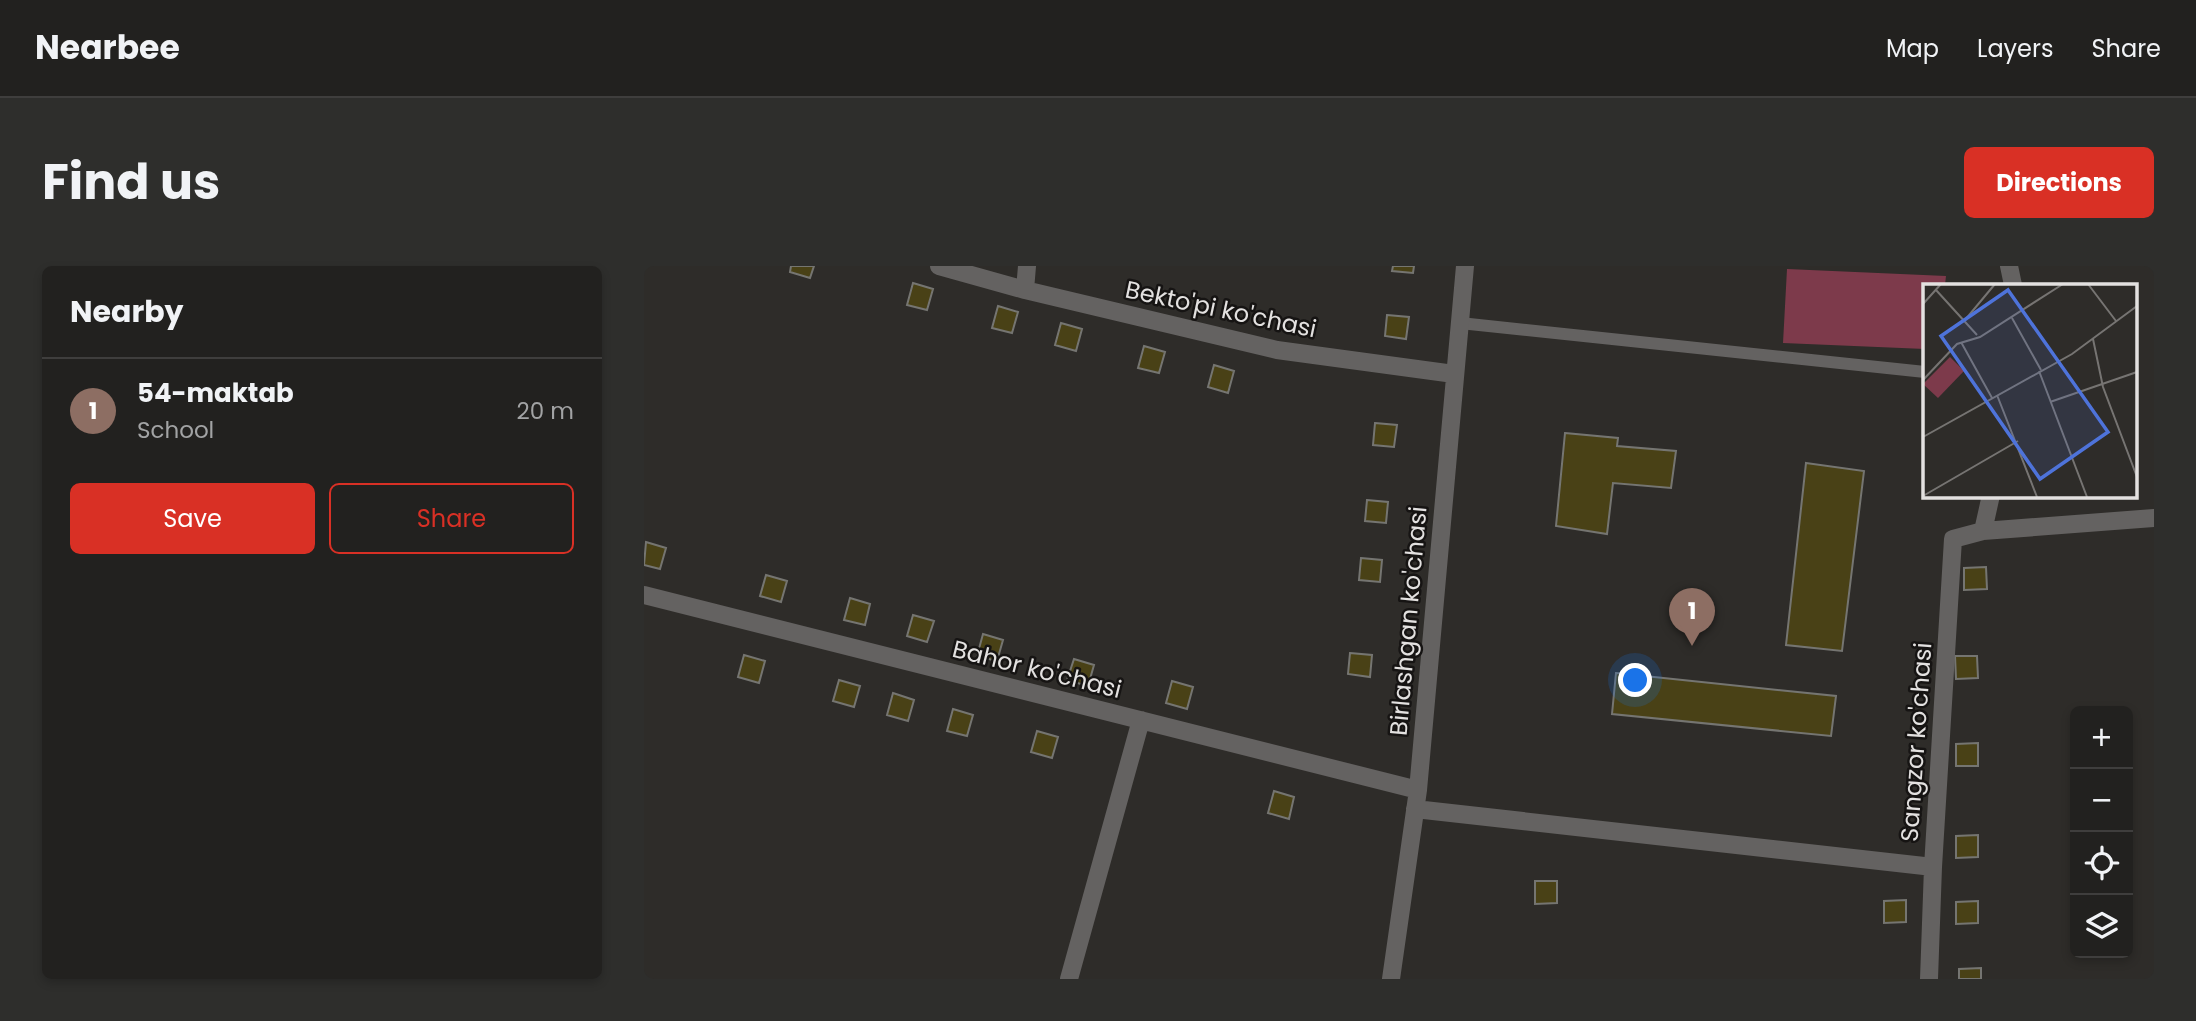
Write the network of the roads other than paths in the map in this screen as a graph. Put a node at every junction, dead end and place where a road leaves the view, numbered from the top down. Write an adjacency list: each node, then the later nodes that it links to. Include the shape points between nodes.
1 (939, 266): 6 (street, Bekto'pi ko'chasi)
2 (1027, 266): 6 (street)
3 (1465, 266): 7 (street, Birlashgan ko'chasi)
4 (2009, 266): 5 (street)
5 (2013, 284)
6 (1025, 290): 9 (street, Bekto'pi ko'chasi, via 1277,350)
7 (1460, 323): 8 (lane); 9 (street, Birlashgan ko'chasi)
8 (1923, 372)
9 (1454, 374): 15 (street, Birlashgan ko'chasi)
10 (1991, 497): 12 (street)
11 (2154, 519): 12 (street)
12 (1983, 531): 17 (street, Sangzor ko'chasi, via 1953,539)
13 (644, 595): 14 (street, Bahor ko'chasi)
14 (1141, 720): 15 (street, Bahor ko'chasi); 18 (street)
15 (1418, 790): 16 (street, Birlashgan ko'chasi)
16 (1415, 809): 17 (street); 19 (street, Birlashgan ko'chasi)
17 (1933, 867): 20 (street, Sangzor ko'chasi)
18 (1069, 979)
19 (1391, 979)
20 (1929, 979)

